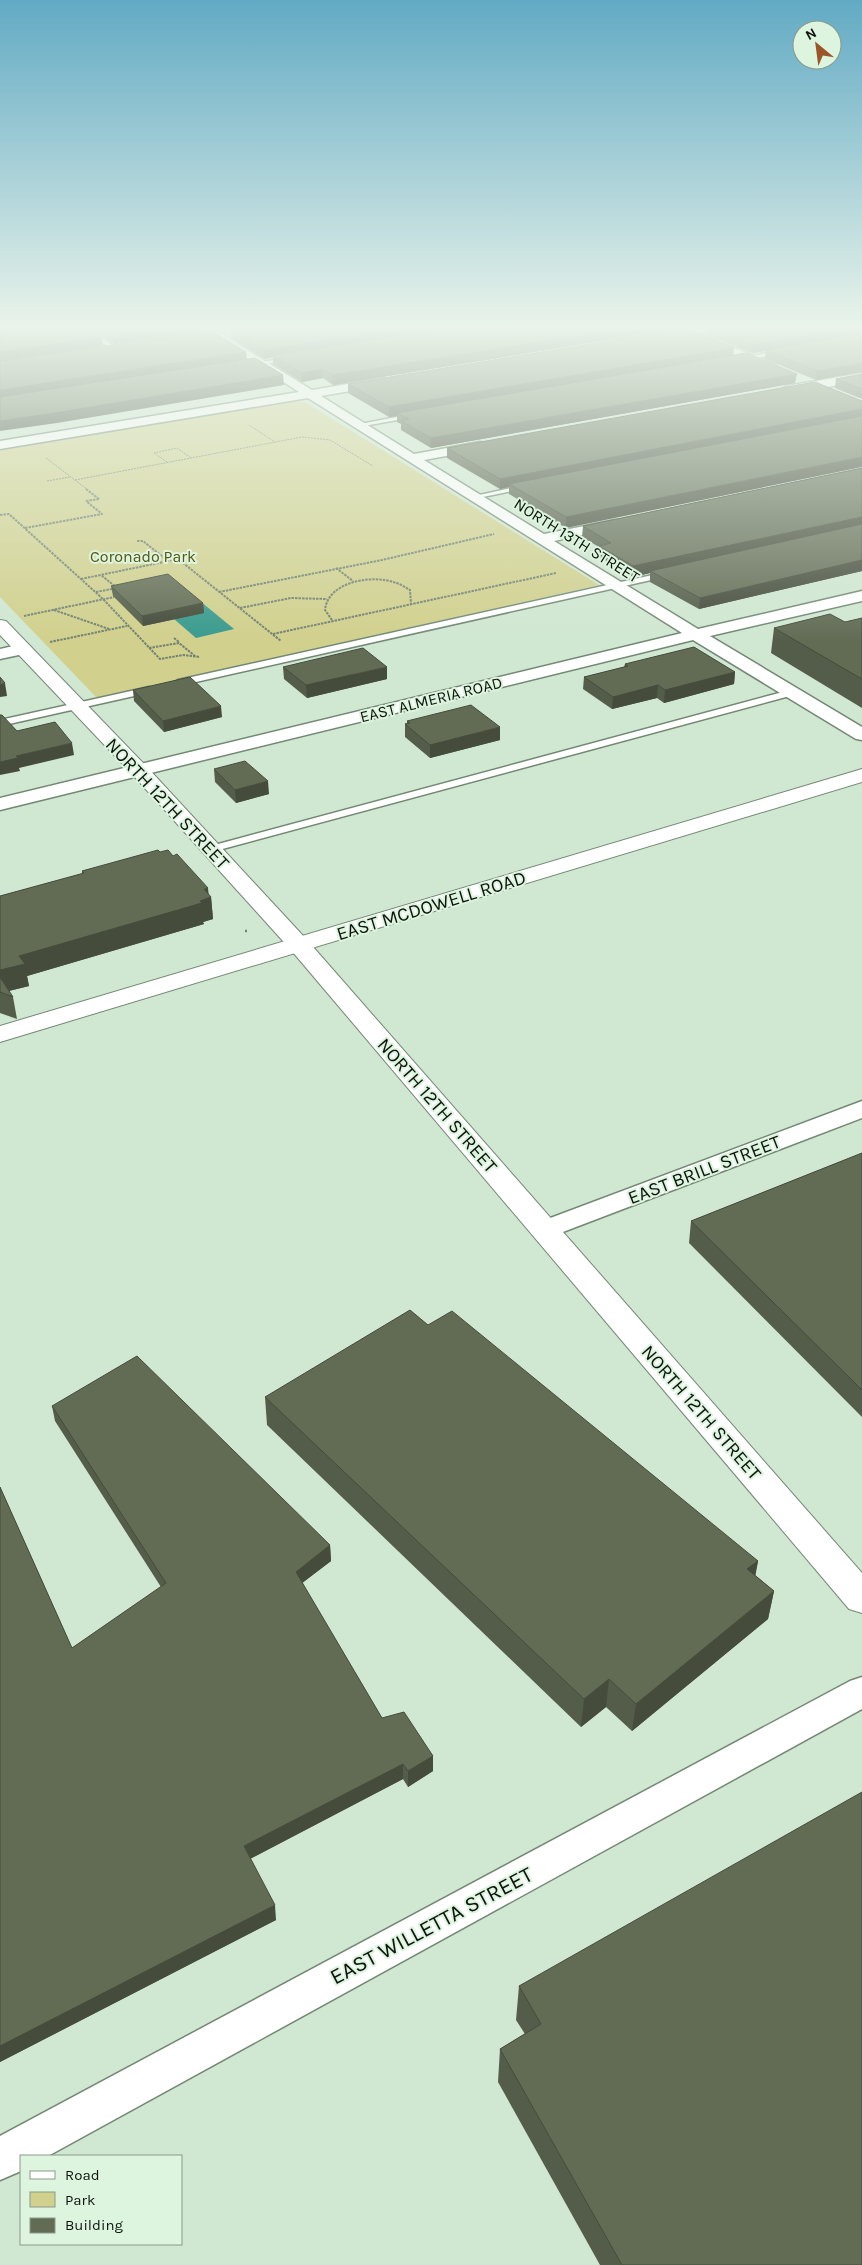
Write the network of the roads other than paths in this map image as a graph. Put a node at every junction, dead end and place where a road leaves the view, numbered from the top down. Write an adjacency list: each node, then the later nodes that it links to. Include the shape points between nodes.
1 (93, 430): 4 (street)
2 (366, 430): 5 (street, NORTH 13TH STREET)
3 (491, 444): 5 (street)
4 (0, 445)
5 (411, 458): 7 (street, NORTH 13TH STREET)
6 (533, 485): 7 (lane)
7 (473, 497): 9 (street, NORTH 13TH STREET)
8 (631, 520): 9 (street)
9 (541, 539): 11 (street, NORTH 13TH STREET)
10 (678, 571): 11 (lane)
11 (615, 585): 14 (street, NORTH 13TH STREET); 17 (lane)
12 (862, 596): 14 (street, EAST ALMERIA ROAD)
13 (0, 625): 15 (street, NORTH 12TH STREET)
14 (696, 634): 19 (street, NORTH 13TH STREET); 23 (street, EAST ALMERIA ROAD)
15 (22, 649): 16 (street); 20 (street, NORTH 12TH STREET)
16 (0, 654)
17 (170, 685)
18 (160, 687): 20 (lane)
19 (794, 692): 22 (street, NORTH 13TH STREET); 26 (lane)
20 (76, 706): 21 (lane); 23 (street, NORTH 12TH STREET)
21 (0, 722)
22 (862, 736)
23 (139, 770): 25 (street, EAST ALMERIA ROAD); 26 (street, NORTH 12TH STREET)
24 (862, 775): 27 (street, EAST MCDOWELL ROAD)
25 (0, 804)
26 (211, 849): 27 (street, NORTH 12TH STREET)
27 (299, 945): 28 (street, EAST MCDOWELL ROAD); 30 (street, NORTH 12TH STREET)
28 (0, 1034)
29 (862, 1109): 30 (street, EAST BRILL STREET)
30 (546, 1229): 31 (street, NORTH 12TH STREET)
31 (862, 1598)
32 (862, 1692): 33 (street, EAST WILLETTA STREET)
33 (0, 2159)

